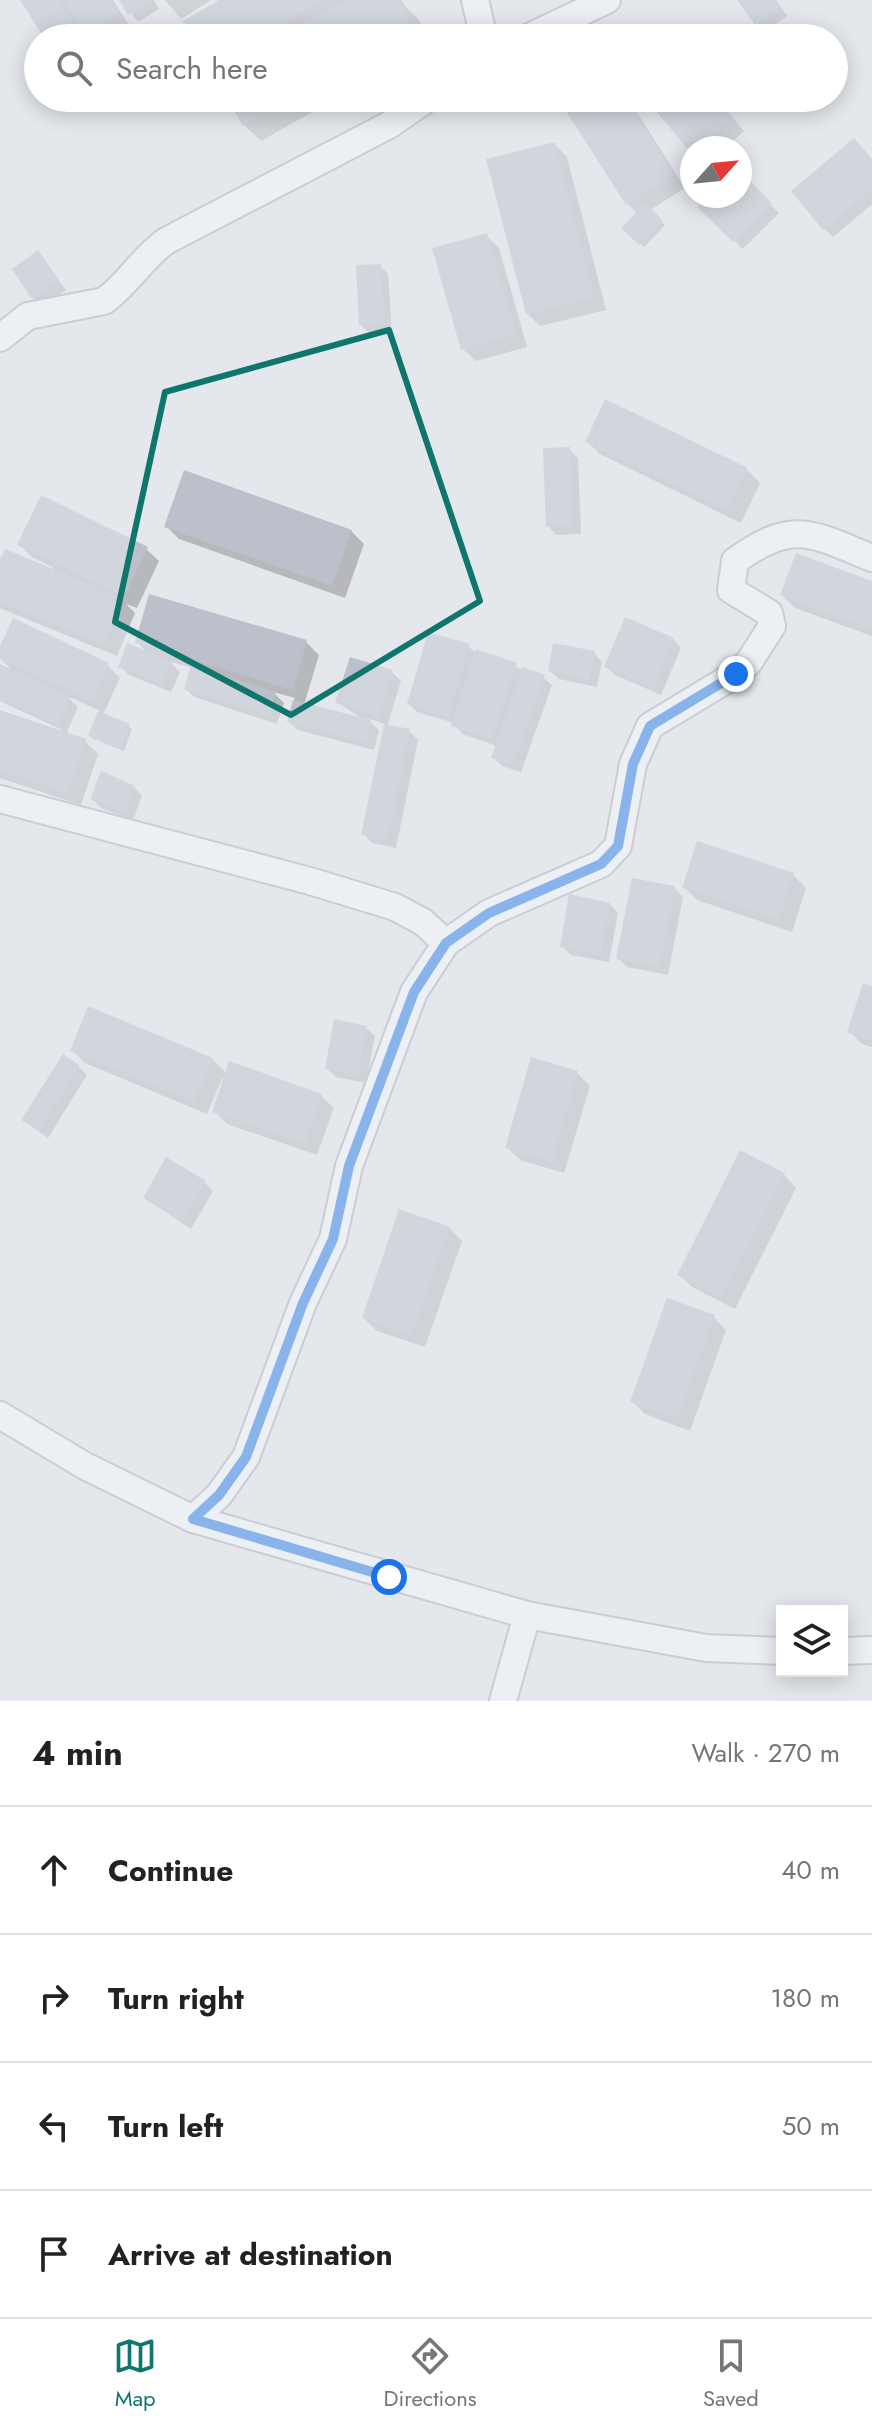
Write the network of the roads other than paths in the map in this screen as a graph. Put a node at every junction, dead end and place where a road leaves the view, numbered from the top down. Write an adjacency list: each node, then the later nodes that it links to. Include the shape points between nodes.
1 (475, 0): 3 (street)
2 (607, 0): 4 (street)
3 (481, 24)
4 (556, 24)
5 (408, 112): 6 (street, via 166,241 104,301 28,316)
6 (0, 338)
7 (872, 558): 9 (street, via 805,532 764,540 735,561 731,590 769,613 772,626 736,674 650,726 633,764 618,846 601,864 489,913)
8 (0, 799): 9 (street, via 395,907)
9 (446, 943): 11 (street, via 414,992 349,1166 333,1239 303,1303 246,1457 219,1495)
10 (0, 1415): 11 (street, via 85,1466)
11 (193, 1519): 12 (street)
12 (527, 1615): 14 (street, via 706,1648); 16 (street)
13 (872, 1650): 15 (street)
14 (776, 1651)
15 (848, 1651)
16 (503, 1701)

